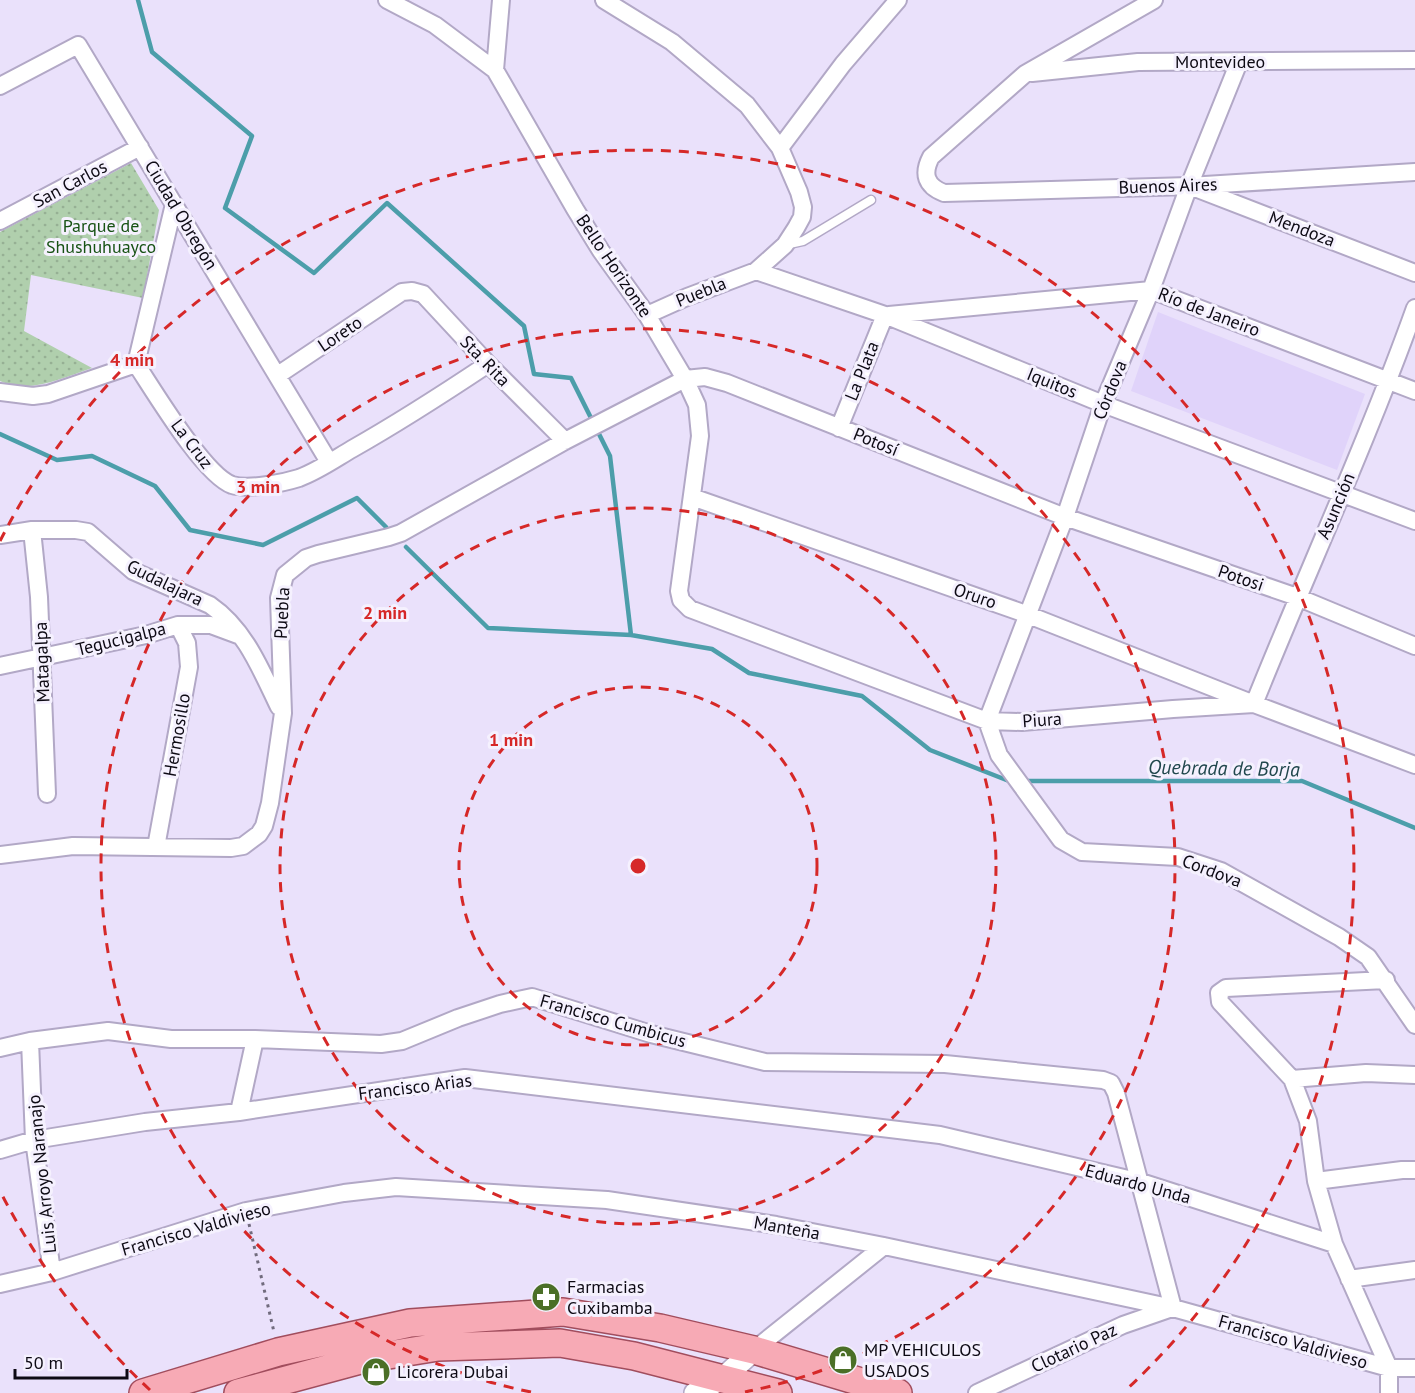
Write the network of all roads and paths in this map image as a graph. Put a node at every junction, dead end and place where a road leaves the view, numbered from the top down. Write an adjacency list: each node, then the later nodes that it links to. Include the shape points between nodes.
1 (387, 0): 8 (street, Bello Horizonte, via 435,25)
2 (501, 0): 8 (street)
3 (604, 0): 12 (street, via 672,42 724,84 747,105)
4 (898, 0): 12 (street, via 843,64)
5 (1154, 0): 9 (street)
6 (1415, 60): 7 (street, Montevideo)
7 (1239, 62): 9 (street, Montevideo, via 1138,62); 14 (street, Córdova)
8 (495, 70): 24 (street, Bello Horizonte, via 601,251)
9 (1025, 74): 14 (street, Buenos Aires, via 931,157 926,166 927,180 934,189 944,193)
10 (0, 86): 11 (street, Ciudad Obregón, via 78,45)
11 (140, 147): 16 (street, Ciudad Obregón); 17 (street, San Carlos)
12 (780, 148): 18 (street, via 803,207 802,217)
13 (1415, 171): 14 (street, Buenos Aires)
14 (1189, 186): 20 (street, Mendoza); 21 (street, Córdova)
15 (871, 200): 18 (lane, via 803,241)
16 (174, 204): 26 (street); 28 (street, Ciudad Obregón)
17 (0, 221)
18 (785, 245): 19 (street)
19 (756, 271): 24 (street, Puebla); 25 (street, Iquitos)
20 (1415, 273)
21 (1151, 290): 25 (street, Río de Janeiro); 30 (street, Río de Janeiro); 33 (street, Córdova)
22 (402, 292): 27 (street, Sta. Rita, via 423,294); 28 (street, Loreto)
23 (1415, 308): 30 (street, Asunción)
24 (647, 315): 29 (street, Bello Horizonte)
25 (885, 315): 33 (street, Iquitos); 34 (street, La Plata)
26 (136, 364): 32 (street, via 48,394); 36 (street, La Cruz, via 200,459 231,484 276,483 301,477)
27 (488, 364): 35 (street, Sta. Rita); 36 (street, La Cruz)
28 (278, 375): 36 (street, Ciudad Obregón)
29 (686, 379): 34 (street, Potosí, via 705,377 727,383); 35 (street, Puebla); 38 (street, Bello Horizonte, via 697,405 700,436)
30 (1389, 381): 31 (street, Río de Janeiro); 37 (street, Asunción)
31 (1415, 391)
32 (0, 392)
33 (1103, 404): 37 (street, Iquitos); 39 (street, Córdova)
34 (839, 428): 39 (street, Potosí)
35 (565, 441): 52 (street, Puebla, via 400,532 318,554 293,567 285,575 279,598)
36 (329, 462)
37 (1342, 493): 40 (street, Iquitos); 43 (street, Asunción)
38 (692, 497): 44 (street, Bello Horizonte); 45 (street, Oruro)
39 (1065, 516): 43 (street, Potosi); 45 (street, Córdova)
40 (1415, 521)
41 (32, 530): 42 (street, Gudalajara); 47 (street, Gudalajara, via 88,532 133,571 210,605); 49 (street, Matagalpa)
42 (0, 535)
43 (1297, 597): 48 (street, Potosi); 51 (street, Asunción)
44 (681, 600): 53 (street, Piura, via 690,609)
45 (1026, 614): 51 (street, Oruro); 53 (street, Córdova)
46 (178, 624): 47 (street, Tegucigalpa, via 211,625); 49 (street, Tegucigalpa); 56 (street, Hermosillo, via 187,643 189,667)
47 (241, 635): 52 (street, Gudalajara)
48 (1415, 646)
49 (42, 658): 50 (street, Tegucigalpa); 55 (street, Matagalpa)
50 (0, 666)
51 (1254, 704): 53 (street, Piura, via 1022,722); 54 (street, Piura)
52 (282, 713): 56 (street, Puebla, via 270,803 259,834 243,846 231,848)
53 (987, 721): 58 (street, Cordova, via 999,755 1061,840 1082,852 1178,857 1221,871 1339,937 1368,957)
54 (1415, 765)
55 (47, 794)
56 (156, 847): 57 (street, Puebla, via 73,846)
57 (0, 855)
58 (1386, 980): 59 (street, Cordova); 64 (street, via 1226,988 1219,993 1220,1002)
59 (1415, 1025)
60 (255, 1039): 61 (street, Francisco Cumbicus, via 171,1039 108,1031); 65 (street); 71 (street, Francisco Cumbicus, via 381,1044 402,1041 458,1018 532,997 651,1034 765,1062 945,1064 1103,1080 1111,1083 1116,1093)
61 (30, 1041): 62 (street, Francisco Cumbicus); 67 (street, Luis Arroyo Naranajo)
62 (0, 1048)
63 (1415, 1075): 64 (street, via 1366,1073)
64 (1292, 1078): 70 (street, via 1308,1120)
65 (238, 1112): 66 (street, Francisco Arias, via 465,1078); 67 (street, Francisco Arias)
66 (940, 1135): 71 (street, Eduardo Unda)
67 (34, 1140): 68 (street, Francisco Arias); 77 (street, Luis Arroyo Naranajo)
68 (0, 1150)
69 (1415, 1170): 70 (street)
70 (1316, 1181): 74 (street)
71 (1141, 1182): 74 (street, Eduardo Unda); 80 (street)
72 (396, 1187): 73 (street, Francisco Valdivieso); 75 (street, Manteña, via 607,1200 776,1225)
73 (246, 1211): 77 (street, Francisco Valdivieso); 82 (path)
74 (1334, 1244): 78 (street)
75 (884, 1246): 80 (street, Manteña); 81 (street)
76 (1415, 1270): 78 (street)
77 (52, 1272): 79 (street, Francisco Valdivieso)
78 (1349, 1279): 83 (street)
79 (0, 1284)
80 (1173, 1308): 83 (street, Francisco Valdivieso); 92 (street, Clotario Paz, via 1124,1325)
81 (754, 1350): 82 (main road, via 660,1328 563,1312 410,1323); 86 (street); 91 (main road)
82 (278, 1352): 85 (main road); 87 (main road)
83 (1389, 1368): 84 (street, Francisco Valdivieso); 93 (street)
84 (1415, 1368)
85 (287, 1379): 86 (main road, via 364,1359 438,1347 560,1343 634,1356); 88 (main road)
86 (722, 1379): 89 (street); 90 (main road)
87 (143, 1393)
88 (238, 1393)
89 (695, 1393)
90 (778, 1393)
91 (898, 1393)
92 (977, 1393)
93 (1389, 1393)

